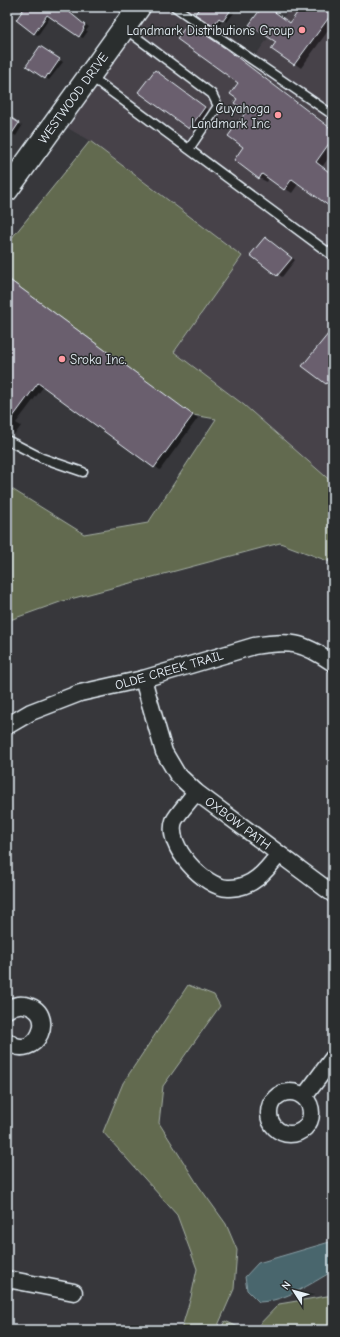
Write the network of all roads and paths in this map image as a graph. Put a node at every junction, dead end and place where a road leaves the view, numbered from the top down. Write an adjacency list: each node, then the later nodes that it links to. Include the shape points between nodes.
1 (139, 7): 3 (street, WESTWOOD DRIVE)
2 (174, 7): 5 (lane)
3 (124, 28): 4 (street, WESTWOOD DRIVE); 6 (lane, via 212,94 218,106)
4 (90, 76): 6 (lane); 7 (street, WESTWOOD DRIVE)
5 (333, 115)
6 (189, 149): 8 (lane)
7 (7, 190)
8 (333, 256)
9 (7, 440): 10 (lane, via 42,458)
10 (83, 472)
11 (333, 663): 12 (street, OLDE CREEK TRAIL, via 302,646 272,643)
12 (143, 679): 13 (street, OLDE CREEK TRAIL, via 59,700); 14 (street, OXBOW PATH, via 164,752 177,774)
13 (7, 726)
14 (196, 792): 15 (street, OXBOW PATH); 15 (street, OXBOW PATH, via 174,821 173,835 177,848 198,874 218,886 239,887 249,884 264,873)
15 (280, 854): 16 (street, OXBOW PATH)
16 (333, 894)
17 (7, 1010): 18 (street, via 15,1005 28,1006 39,1014 42,1027 38,1039 32,1044 18,1047)
18 (7, 1041)
19 (333, 1058): 20 (street)
20 (304, 1097)
21 (7, 1279): 22 (street)
22 (74, 1292)

